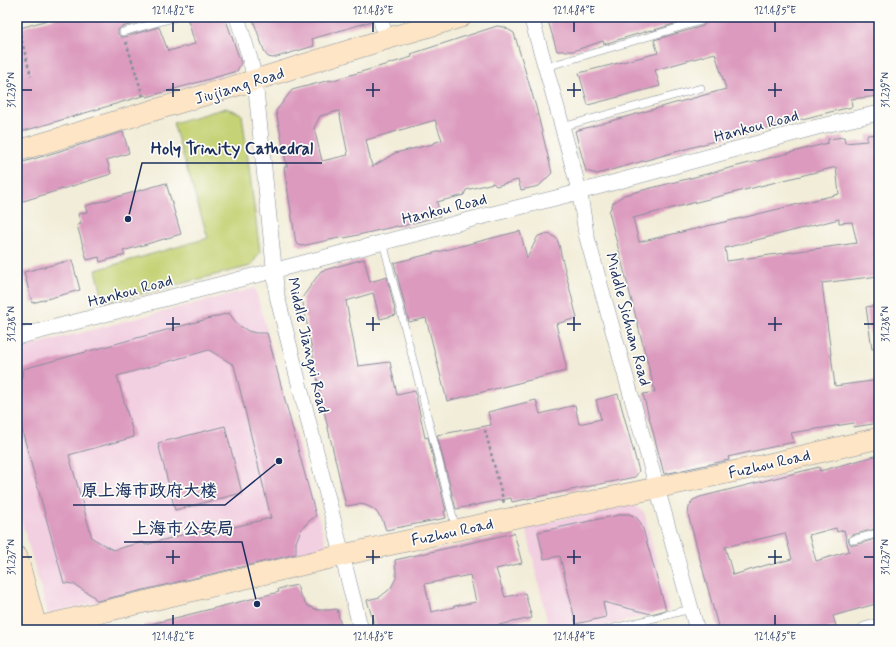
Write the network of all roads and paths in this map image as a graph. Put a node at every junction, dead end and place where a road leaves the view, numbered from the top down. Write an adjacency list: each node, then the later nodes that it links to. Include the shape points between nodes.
1 (176, 17): 8 (lane)
2 (237, 17): 13 (street, Middle Jiangxi Road)
3 (380, 17): 10 (street)
4 (461, 17): 10 (street, Jiujiang Road)
5 (530, 17): 11 (street, Middle Sichuan Road)
6 (702, 21): 11 (lane)
7 (17, 23): 9 (path)
8 (123, 32): 15 (path)
9 (19, 38): 12 (path)
10 (386, 39): 13 (street, Jiujiang Road)
11 (546, 67): 17 (street, Middle Sichuan Road)
12 (31, 76)
13 (255, 80): 15 (street, Jiujiang Road); 21 (street, Middle Jiangxi Road)
14 (701, 88): 17 (lane)
15 (148, 112): 18 (street, Jiujiang Road)
16 (879, 113): 19 (street, Hankou Road)
17 (562, 127): 19 (street, Middle Sichuan Road)
18 (17, 152)
19 (579, 192): 20 (street, Hankou Road); 25 (street, Middle Sichuan Road, via 586,234)
20 (383, 242): 21 (street, Hankou Road); 27 (lane)
21 (274, 271): 22 (street, Hankou Road); 30 (street, Middle Jiangxi Road, via 277,296)
22 (17, 337)
23 (485, 430): 26 (path)
24 (879, 438): 25 (street, Fuzhou Road)
25 (657, 488): 26 (street, Fuzhou Road); 32 (street, Middle Sichuan Road)
26 (508, 519): 27 (street, Fuzhou Road)
27 (456, 530): 30 (street, Fuzhou Road)
28 (879, 532): 29 (lane)
29 (853, 540)
30 (343, 555): 34 (street, Fuzhou Road); 35 (street, Middle Jiangxi Road)
31 (17, 557): 34 (street)
32 (691, 609): 36 (lane); 37 (street, Middle Sichuan Road)
33 (879, 626): 38 (street)
34 (33, 629)
35 (361, 630)
36 (606, 630)
37 (697, 630)
38 (865, 630)

